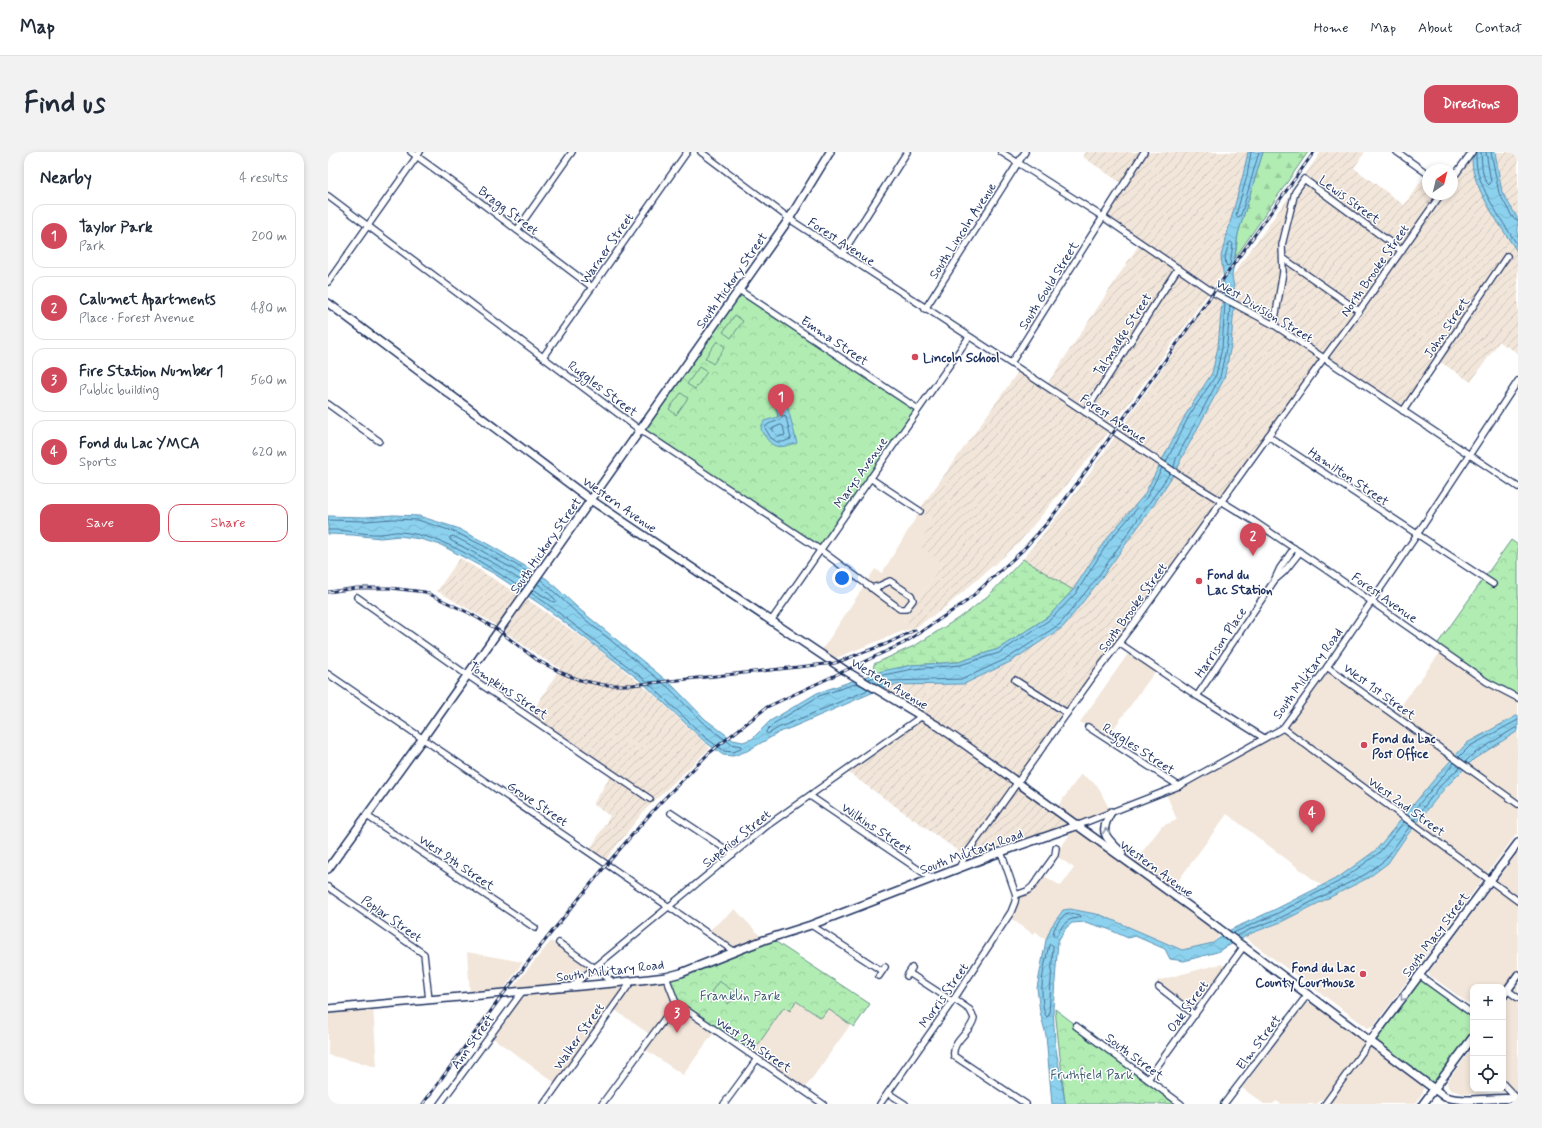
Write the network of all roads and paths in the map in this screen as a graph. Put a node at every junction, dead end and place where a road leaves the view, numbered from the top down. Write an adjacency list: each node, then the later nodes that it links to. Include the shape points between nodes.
1 (411, 152): 11 (street, Bragg Street)
2 (572, 152): 21 (street)
3 (687, 152): 28 (street, Warner Street)
4 (701, 152): 19 (street, Forest Avenue)
5 (830, 152): 19 (street, South Hickory Street)
6 (907, 152): 23 (street)
7 (1001, 152): 13 (street, West Division Street)
8 (1025, 152): 13 (street, South Lincoln Avenue)
9 (1144, 152): 18 (street, South Gould Street)
10 (1397, 152): 14 (street)
11 (418, 154): 20 (street); 21 (street, Bragg Street)
12 (1470, 154): 15 (street)
13 (1018, 163): 18 (street, West Division Street); 31 (street, South Lincoln Avenue)
14 (1422, 170)
15 (1458, 171)
16 (328, 196): 20 (street, Ruggles Street)
17 (1437, 200): 22 (street, North Brooke Street)
18 (1103, 217): 26 (street, West Division Street); 37 (street, South Gould Street)
19 (789, 219): 23 (street, Forest Avenue); 29 (street, South Hickory Street)
20 (368, 226): 27 (street); 35 (street, Ruggles Street)
21 (517, 230): 28 (street, Bragg Street)
22 (1402, 251): 25 (street, Lewis Street, via 1304,179 1295,192 1282,245); 32 (street, North Brooke Street)
23 (842, 254): 31 (street, Forest Avenue)
24 (1507, 256): 41 (street, John Street)
25 (1283, 258): 32 (street); 33 (street)
26 (1178, 268): 33 (street, West Division Street, via 1217,295); 42 (street, Talmadge Street)
27 (328, 282)
28 (592, 287): 35 (street, Warner Street)
29 (739, 290): 40 (street, Emma Street); 43 (street, South Hickory Street)
30 (328, 304): 49 (street, Western Avenue)
31 (925, 309): 34 (street, Forest Avenue)
32 (1359, 312): 36 (street, North Brooke Street)
33 (1274, 325): 36 (street, West Division Street)
34 (969, 337): 37 (street, Forest Avenue); 40 (street, Marys Avenue)
35 (543, 357): 43 (street, Ruggles Street)
36 (1324, 358): 41 (street, West Division Street); 44 (street, South Brooke Street)
37 (1011, 364): 42 (street, Forest Avenue)
38 (1518, 381): 46 (street, South Military Road)
39 (328, 404): 45 (street)
40 (918, 409): 47 (street, Marys Avenue)
41 (1403, 411): 46 (street, West Division Street)
42 (1086, 412): 50 (street, Forest Avenue)
43 (640, 430): 49 (street, South Hickory Street); 54 (street, Ruggles Street)
44 (1268, 436): 50 (street, South Brooke Street); 52 (street, Hamilton Street)
45 (379, 442)
46 (1471, 454): 48 (street, West Division Street); 52 (street, South Military Road)
47 (870, 478): 51 (street); 54 (street, Marys Avenue)
48 (1518, 487)
49 (591, 500): 61 (street, Western Avenue); 65 (street, South Hickory Street)
50 (1222, 502): 53 (street, Forest Avenue); 62 (street, South Brooke Street)
51 (920, 511)
52 (1417, 535): 57 (street, Hamilton Street); 60 (street, South Military Road)
53 (1294, 548): 55 (street, Forest Avenue); 56 (street, Harrison Place)
54 (819, 549): 58 (street, Ruggles Street); 61 (street, Marys Avenue)
55 (1300, 552): 56 (street, Harrison Place); 60 (street, Forest Avenue)
56 (1274, 580): 67 (street, Harrison Place)
57 (1493, 584)
58 (871, 588): 58 (street, Ruggles Street, via 903,610 913,600 911,595 890,581)
59 (357, 597): 65 (street, Tompkins Street)
60 (1372, 601): 63 (street, South Military Road); 68 (street, Forest Avenue, via 1488,682)
61 (771, 620): 70 (street, Western Avenue, via 854,676)
62 (1119, 643): 67 (street); 69 (street, South Brooke Street)
63 (1327, 667): 72 (street, South Military Road); 79 (street, West 1st Street)
64 (328, 674): 73 (street, Grove Street)
65 (467, 675): 73 (street, South Hickory Street); 78 (street, Tompkins Street)
66 (1015, 680): 69 (street)
67 (1197, 696): 74 (street)
68 (1518, 698)
69 (1067, 713): 75 (street, South Brooke Street)
70 (922, 716): 75 (street, Western Avenue); 77 (street, Superior Street)
71 (1088, 727): 76 (street, Ruggles Street)
72 (1283, 728): 74 (street, South Military Road); 92 (street, West 2nd Street)
73 (423, 738): 82 (street, South Hickory Street); 96 (street, Grove Street)
74 (1264, 738): 76 (street, South Military Road)
75 (1018, 783): 83 (street, Western Avenue); 89 (street, South Brooke Street)
76 (1179, 786): 80 (street, South Military Road)
77 (810, 796): 87 (street, Superior Street, via 768,825); 91 (street, Wilkins Street)
78 (650, 799)
79 (1518, 804)
80 (1111, 812): 83 (street, South Military Road); 88 (street, one-way to 80, via 1107,838 1104,825)
81 (671, 813): 87 (street)
82 (367, 816): 90 (street, South Hickory Street); 98 (street, West 9th Street)
83 (1076, 826): 86 (street, South Military Road); 88 (street, Western Avenue)
84 (1518, 843): 92 (street, South Macy Street)
85 (1056, 848): 94 (street, via 1055,855 1032,887)
86 (1001, 852): 89 (street, South Military Road); 94 (street)
87 (733, 854): 96 (street, Superior Street)
88 (1136, 867): 100 (street, Western Avenue)
89 (959, 868): 91 (street, South Military Road)
90 (328, 869)
91 (931, 878): 97 (street, South Military Road)
92 (1490, 880): 95 (street, West 2nd Street); 105 (street, South Macy Street)
93 (328, 887): 117 (street, Poplar Street, via 424,954)
94 (1016, 894): 118 (street, Morris Street, via 1006,922)
95 (1518, 901)
96 (670, 906): 101 (street, Grove Street); 102 (street, Superior Street)
97 (811, 925): 101 (street, South Military Road); 103 (street)
98 (535, 928)
99 (559, 943): 102 (street)
100 (1242, 945): 115 (street, Western Avenue); 122 (street, Oak Street)
101 (735, 952): 107 (street, South Military Road)
102 (595, 968): 109 (street); 110 (street, Superior Street)
103 (882, 971)
104 (910, 972): 118 (street)
105 (1419, 975): 121 (street); 124 (street, South Macy Street, one-way to 124)
106 (1518, 975): 113 (street)
107 (666, 977): 108 (street, South Military Road); 119 (street)
108 (631, 982): 109 (street, South Military Road); 133 (street, Walker Street)
109 (614, 983): 110 (street, South Military Road)
110 (571, 987): 112 (street, South Military Road)
111 (1159, 988): 122 (street)
112 (522, 992): 117 (street, South Military Road); 132 (street, Ann Street)
113 (1506, 992)
114 (1506, 993): 116 (street)
115 (1308, 994): 124 (street, Western Avenue); 141 (street, Elm Street)
116 (1518, 998)
117 (429, 1000): 120 (street, South Military Road)
118 (953, 1000): 130 (street, Morris Street); 139 (street, via 970,1010 974,1018 954,1047 954,1056)
119 (676, 1003): 126 (street, West 9th Street); 134 (street)
120 (328, 1009)
121 (1470, 1012)
122 (1195, 1015): 127 (street, Oak Street)
123 (1076, 1026): 127 (street, South Street)
124 (1371, 1040): 129 (street, Western Avenue); 142 (street)
125 (1470, 1041): 129 (street)
126 (757, 1059): 135 (street); 136 (street, West 9th Street)
127 (1148, 1079): 140 (street, South Street)
128 (1506, 1087): 131 (street)
129 (1435, 1088): 131 (street, Western Avenue, via 1446,1097 1460,1103); 143 (street)
130 (888, 1093): 137 (street, Morris Street); 138 (street)
131 (1518, 1099)
132 (440, 1104)
133 (544, 1104)
134 (602, 1104)
135 (724, 1104)
136 (823, 1104)
137 (880, 1104)
138 (904, 1104)
139 (1026, 1104)
140 (1181, 1104)
141 (1224, 1104)
142 (1325, 1104)
143 (1422, 1104)

